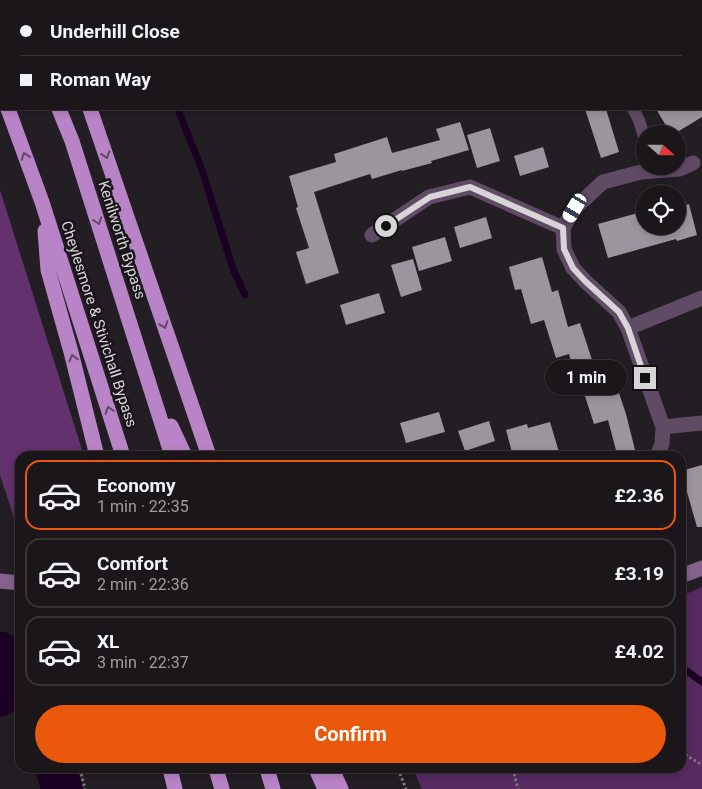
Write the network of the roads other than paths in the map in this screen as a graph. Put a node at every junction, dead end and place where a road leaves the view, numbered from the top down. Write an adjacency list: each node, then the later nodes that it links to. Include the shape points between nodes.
1 (8, 110): 9 (highway, one-way to 1)
2 (60, 110): 14 (highway, Kenilworth Bypass, one-way to 14)
3 (90, 110): 21 (highway, one-way to 21)
4 (634, 110): 5 (lane)
5 (640, 125)
6 (694, 163): 7 (street)
7 (686, 166)
8 (636, 173): 10 (street, via 603,182 575,208)
9 (42, 202): 17 (highway, one-way to 9, via 48,270); 18 (highway, Cheylesmore & Stivichall Bypass, one-way to 9)
10 (563, 228): 11 (street, via 470,187 430,197); 13 (street, via 564,249 573,268 619,312)
11 (372, 235)
12 (702, 298): 13 (street)
13 (628, 328): 16 (street)
14 (149, 382): 19 (highway, Cheylesmore & Stivichall Bypass); 20 (highway)
15 (702, 423): 16 (street)
16 (663, 427): 22 (street)
17 (96, 451)
18 (121, 451)
19 (170, 451)
20 (183, 451)
21 (207, 451)
22 (658, 451)
23 (702, 568): 24 (street)
24 (686, 574)
25 (171, 773): 30 (highway)
26 (217, 773): 31 (highway)
27 (268, 773): 32 (highway)
28 (318, 773): 33 (highway)
29 (334, 773): 34 (highway)
30 (175, 789)
31 (222, 789)
32 (273, 789)
33 (325, 789)
34 (340, 789)

